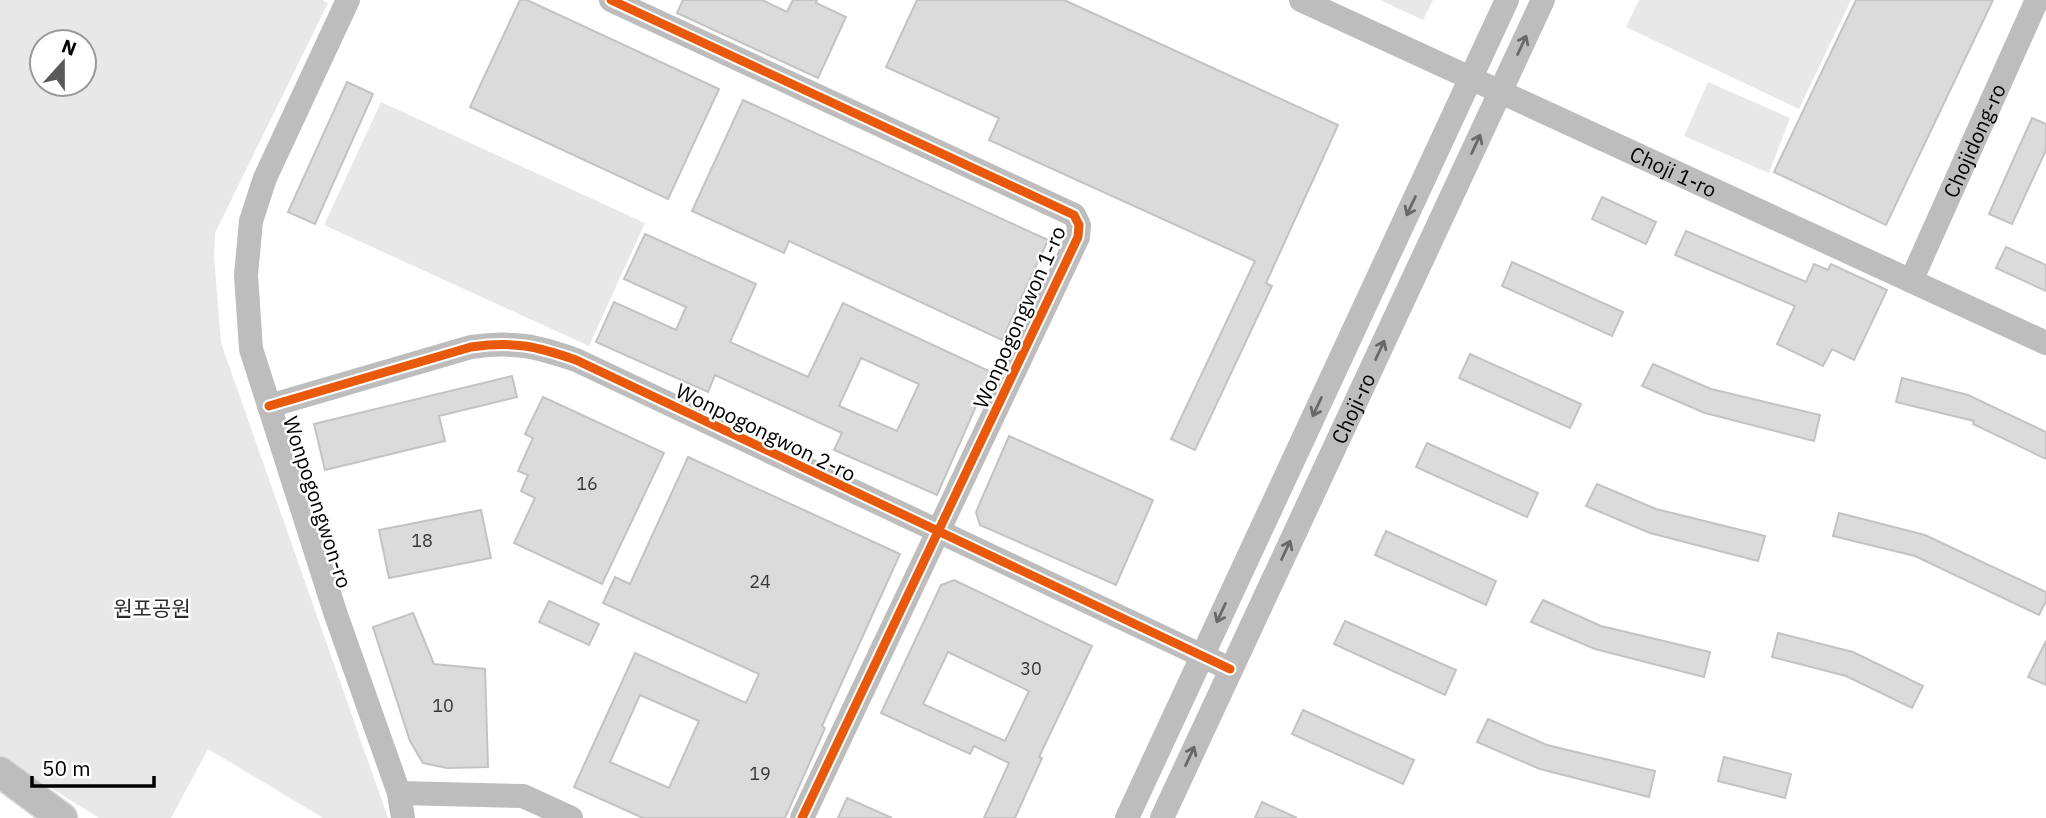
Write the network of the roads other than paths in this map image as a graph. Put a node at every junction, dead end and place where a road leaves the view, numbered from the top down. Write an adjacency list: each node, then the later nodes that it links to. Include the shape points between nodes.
1 (348, 0): 11 (street, Wonpogongwon-ro, via 265,178 251,221 246,313 251,349)
2 (611, 0): 12 (street, Wonpogongwon 1-ro, via 1074,215 1078,237)
3 (1301, 0): 7 (street, Choji 1-ro)
4 (1507, 0): 7 (street, Choji-ro)
5 (1543, 0): 8 (street, Choji-ro, one-way to 5)
6 (2037, 0): 9 (street, Chojidong-ro)
7 (1471, 77): 8 (street, Choji 1-ro); 13 (street, Choji-ro, one-way to 13)
8 (1501, 91): 9 (street, Choji 1-ro); 14 (street, Choji-ro, one-way to 8)
9 (1911, 281): 10 (street, Choji 1-ro)
10 (2046, 343)
11 (269, 406): 12 (street, Wonpogongwon 2-ro, via 471,347 503,342 536,345); 17 (street, Wonpogongwon-ro)
12 (939, 534): 13 (street, Wonpogongwon 2-ro); 22 (street, Wonpogongwon 1-ro)
13 (1201, 656): 14 (street, Wonpogongwon 2-ro); 23 (street, Choji-ro)
14 (1230, 669): 24 (street, Choji-ro, one-way to 14)
15 (0, 772): 19 (main road)
16 (0, 791): 18 (main road)
17 (399, 793): 20 (street, Wonpogongwon-ro); 21 (street, via 523,796)
18 (45, 818)
19 (62, 818)
20 (403, 818)
21 (571, 818)
22 (802, 818)
23 (1127, 818)
24 (1162, 818)

